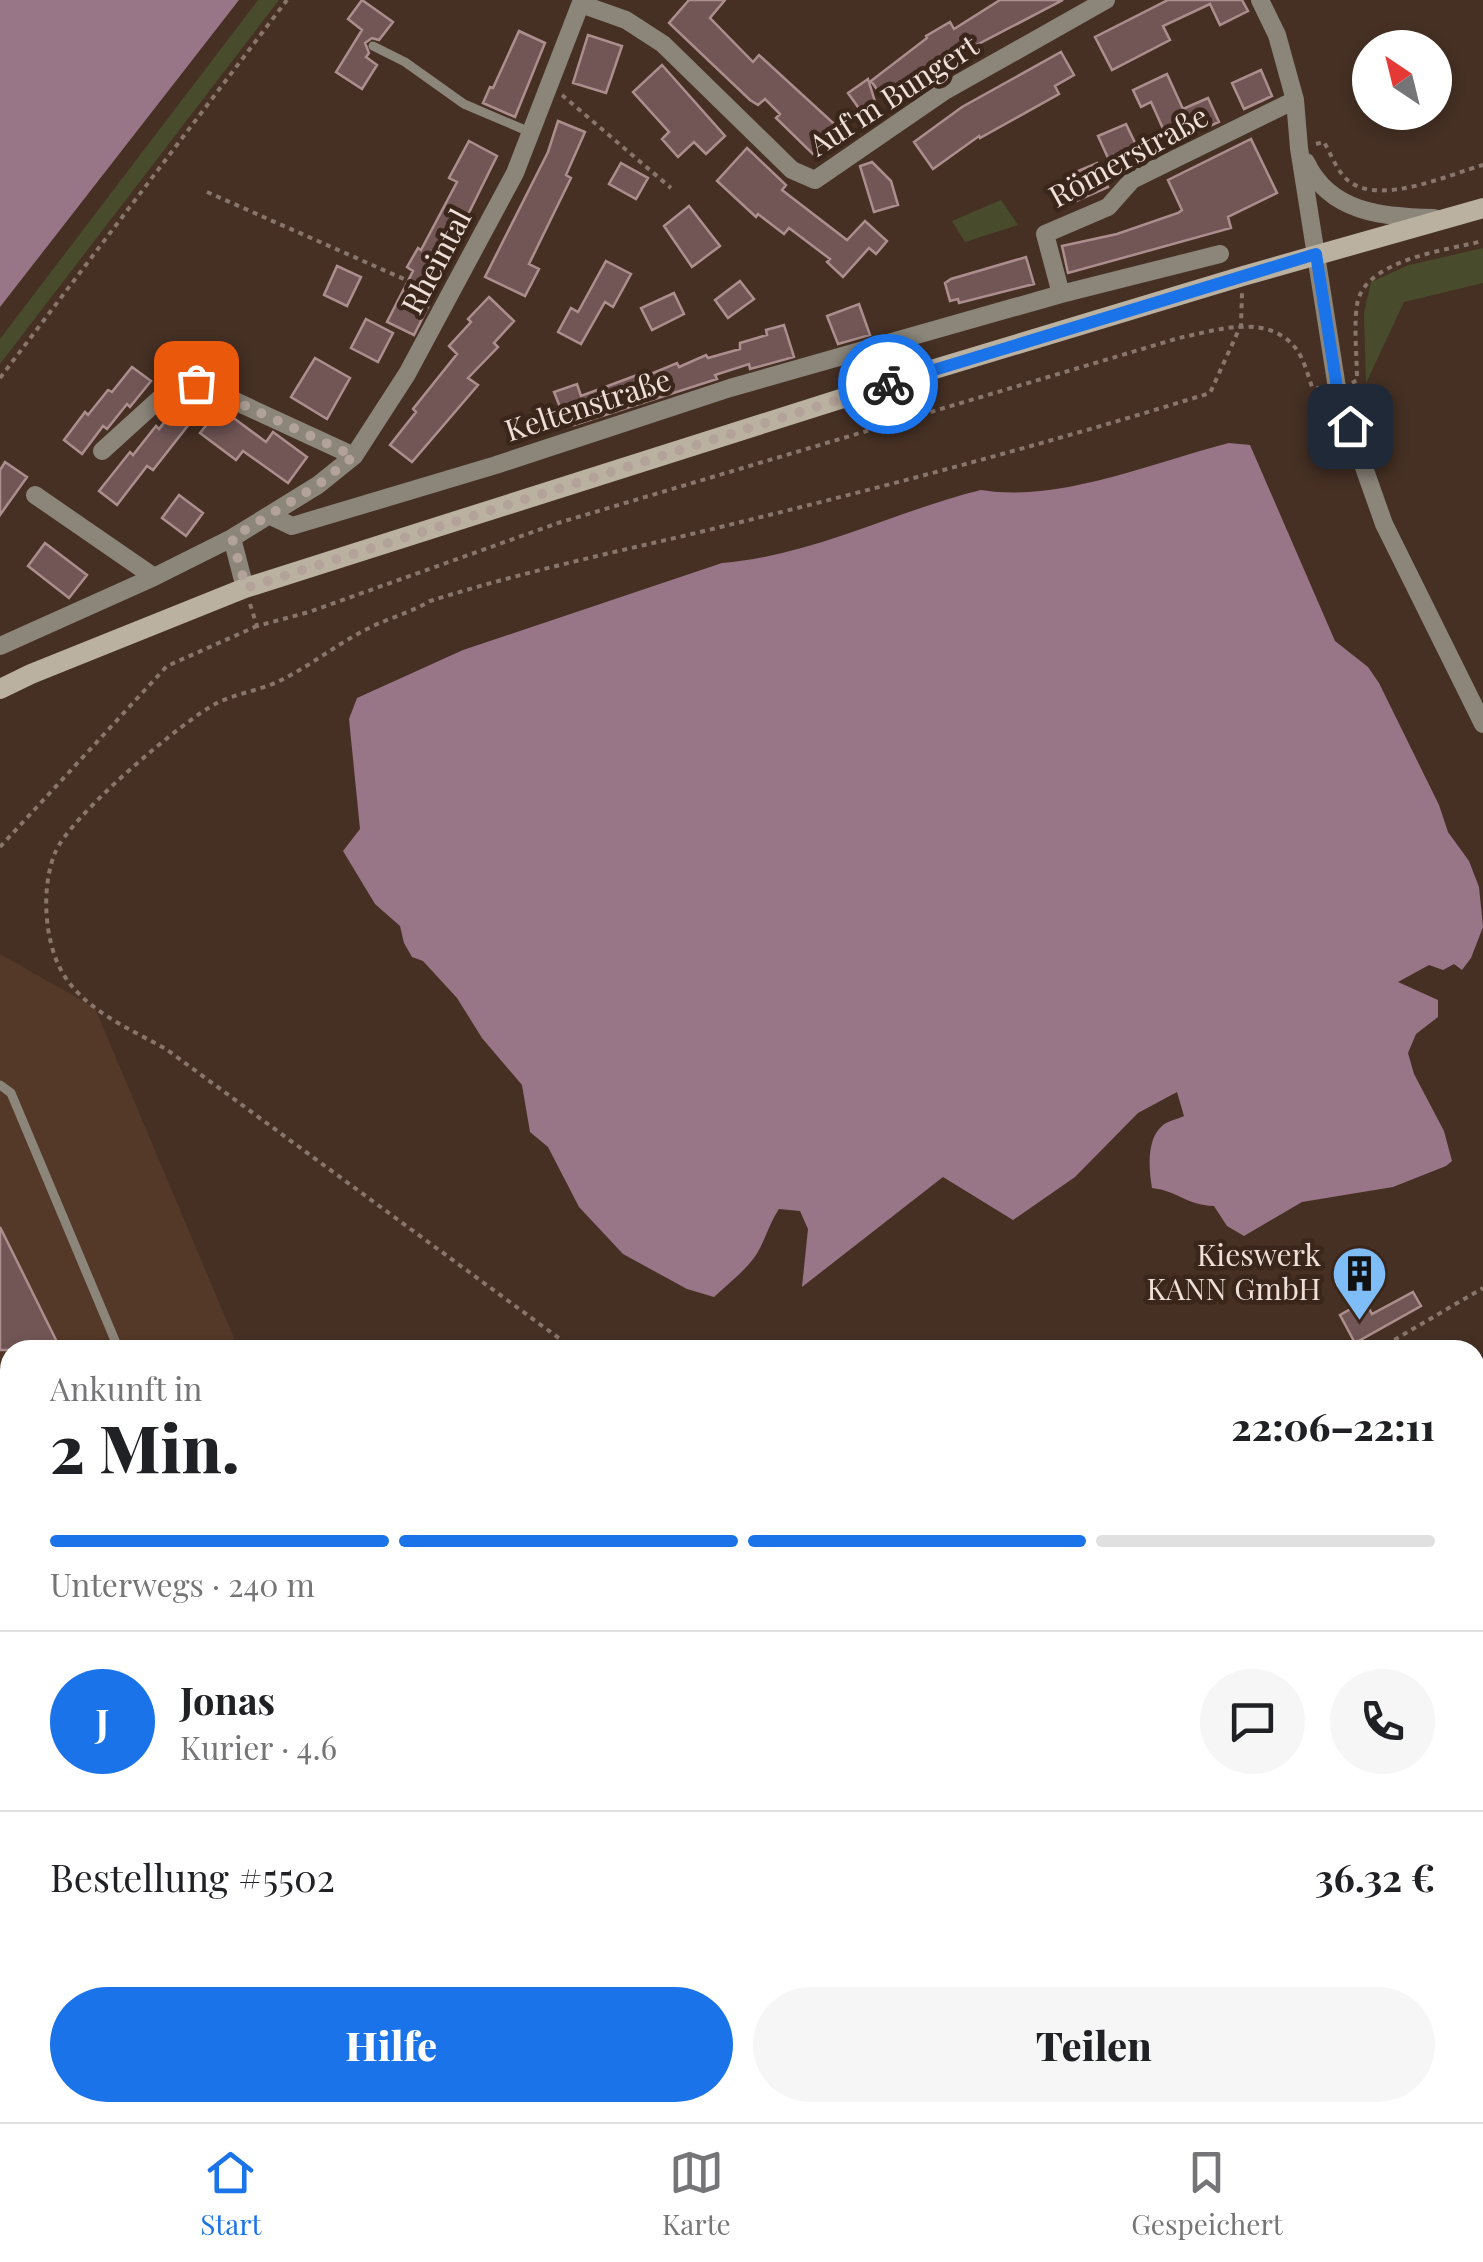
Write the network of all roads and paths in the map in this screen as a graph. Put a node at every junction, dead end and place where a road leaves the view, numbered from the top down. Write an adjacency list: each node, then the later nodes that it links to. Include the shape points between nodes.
1 (287, 0): 22 (path)
2 (1106, 0): 5 (street, Auf'm Bungert)
3 (1260, 0): 8 (street)
4 (581, 2): 5 (street, Auf'm Bungert, via 664,44 792,170 815,180); 7 (street, Rheintal)
5 (1078, 6)
6 (373, 46): 9 (lane, via 464,104)
7 (551, 86): 9 (street, Rheintal); 12 (path)
8 (1295, 100): 10 (street); 19 (street, Römerstraße, via 1132,180 1108,207 1045,234)
9 (532, 133): 20 (street, Rheintal)
10 (1299, 148): 11 (path, via 1324,142 1347,181 1365,190 1388,192); 15 (street, via 1321,186 1338,200 1365,212); 18 (street)
11 (1483, 165)
12 (671, 188)
13 (207, 192): 20 (path)
14 (1483, 208): 15 (street)
15 (1444, 218): 18 (street)
16 (1483, 240): 23 (path, via 1387,266 1369,280 1358,300 1356,380)
17 (1220, 254): 19 (street)
18 (1316, 254): 23 (street); 30 (street)
19 (1061, 294): 27 (street, Keltenstraße, via 730,388 292,526)
20 (449, 299): 25 (street, Rheintal)
21 (1241, 325): 23 (path, via 1277,331 1298,351 1312,386); 31 (path, via 577,517); 39 (path, via 1210,393 1042,445 481,585 369,628 305,668 217,703 122,777 55,851 47,910 52,947 78,991 166,1048)
22 (0, 378)
23 (1338, 394): 34 (street, via 1384,524)
24 (102, 451): 25 (street, via 177,383 196,383)
25 (354, 456): 27 (street, Rheintal)
26 (34, 496): 29 (street)
27 (270, 516): 28 (street, Rheintal)
28 (232, 538): 29 (street, Rheintal); 30 (street)
29 (154, 577): 32 (street, Rheintal)
30 (246, 588): 31 (path); 33 (street)
31 (257, 626): 35 (path, via 167,666)
32 (0, 646)
33 (0, 690)
34 (1483, 724)
35 (0, 846)
36 (0, 1085): 38 (lane, via 11,1093)
37 (1483, 1288): 40 (path)
38 (116, 1340)
39 (561, 1340)
40 (1394, 1340)

